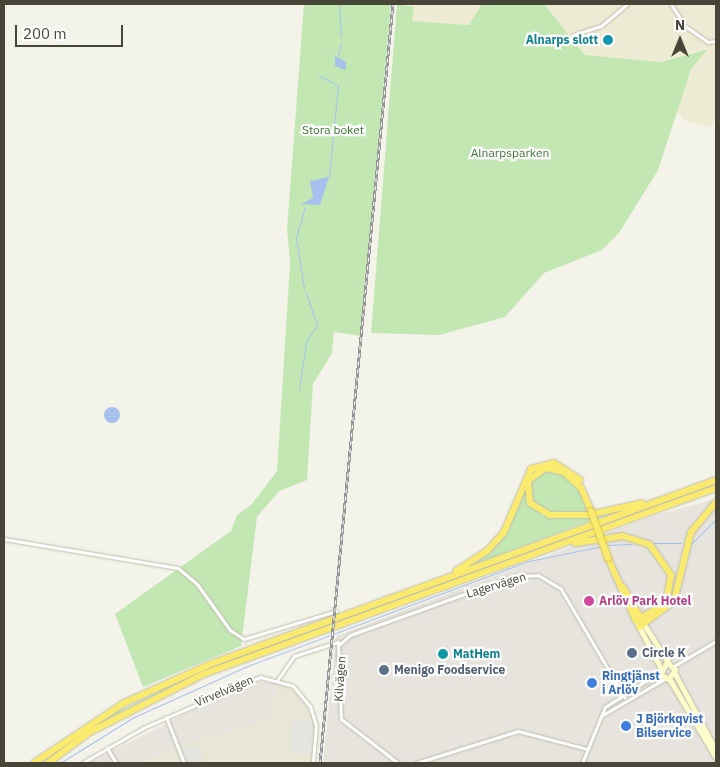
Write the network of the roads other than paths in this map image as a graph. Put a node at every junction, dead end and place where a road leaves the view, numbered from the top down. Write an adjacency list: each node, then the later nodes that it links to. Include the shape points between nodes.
1 (627, 4): 3 (street, via 601,26)
2 (671, 4): 4 (street, via 690,30 708,42)
3 (573, 36)
4 (716, 41)
5 (716, 480): 7 (highway)
6 (716, 488): 11 (highway)
7 (675, 495): 9 (highway, via 601,513 555,516 530,503 528,481 545,468 564,472 581,488); 12 (highway)
8 (716, 502): 14 (highway, via 691,532 674,601)
9 (592, 511): 12 (highway, via 584,486 571,470 554,463 536,466 524,478 509,523 497,541); 14 (highway, bridge)
10 (4, 539): 13 (street, via 178,568 197,584 230,630 244,639)
11 (537, 552): 14 (highway, via 610,537 633,537 650,545 667,565 672,587 662,608); 31 (highway, via 204,674 90,732)
12 (438, 581): 30 (highway, via 160,685 87,725)
13 (336, 611)
14 (640, 623): 17 (main road); 18 (main road)
15 (716, 641): 17 (street)
16 (340, 644): 21 (street, Kilvägen, via 329,642 294,656); 22 (street, Lagervägen, via 350,635 515,576 538,574 561,589); 36 (street, Kilvägen, via 341,719)
17 (672, 665): 18 (main road); 19 (main road)
18 (661, 669): 20 (main road); 22 (street)
19 (675, 673): 20 (main road); 28 (main road)
20 (667, 678): 23 (street); 29 (main road)
21 (278, 679): 24 (street, Virvelvägen, via 246,679); 35 (street, via 300,692 313,713)
22 (622, 694): 23 (street, Lagervägen); 25 (street, via 605,707)
23 (625, 698): 25 (street)
24 (166, 717): 26 (street, Virvelvägen); 34 (street)
25 (599, 718): 27 (street)
26 (107, 748): 32 (street, Virvelvägen); 33 (street)
27 (587, 749): 37 (street, via 518,731); 38 (street)
28 (716, 750)
29 (716, 757)
30 (34, 763)
31 (48, 763)
32 (82, 763)
33 (116, 763)
34 (184, 763)
35 (313, 763)
36 (398, 763)
37 (416, 763)
38 (582, 763)

